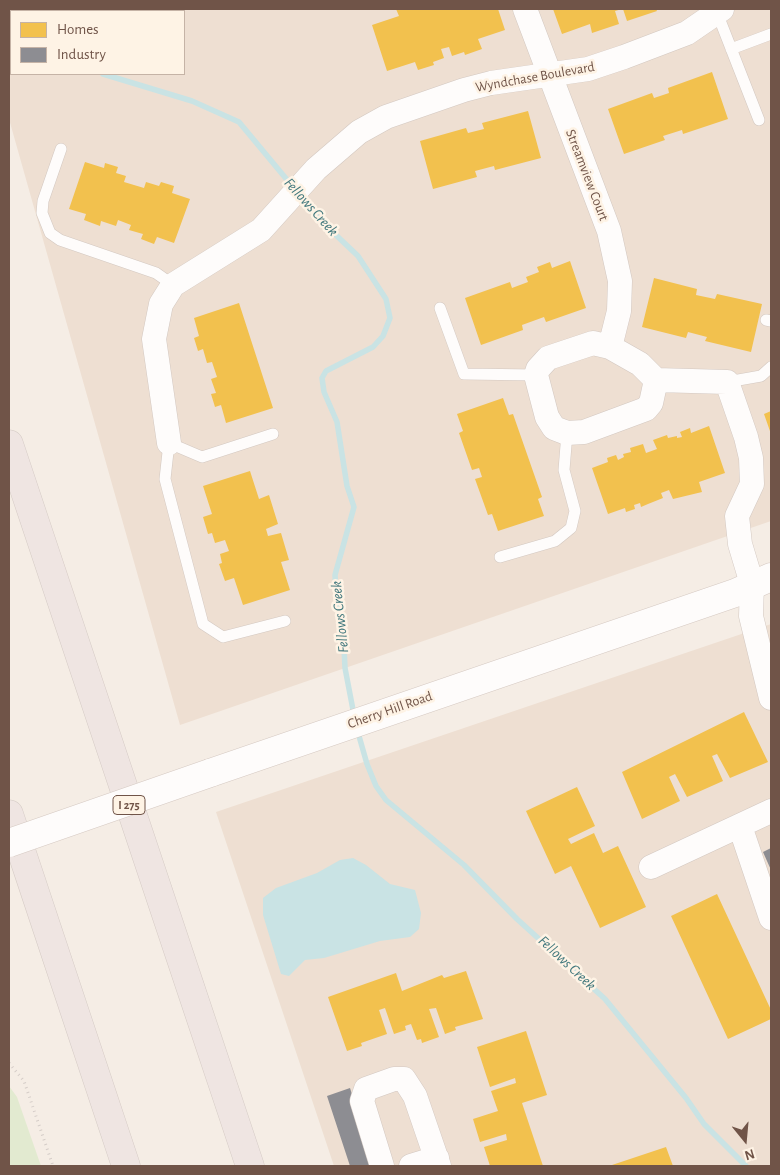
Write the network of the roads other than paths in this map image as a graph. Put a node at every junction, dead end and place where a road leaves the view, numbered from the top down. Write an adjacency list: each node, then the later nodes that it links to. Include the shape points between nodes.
1 (525, 9): 5 (street, Streamview Court)
2 (718, 10): 4 (lane); 5 (street, Wyndchase Boulevard, via 687,33 663,43 588,70)
3 (771, 34): 4 (lane)
4 (731, 49): 6 (lane)
5 (549, 75): 8 (street, Wyndchase Boulevard, via 464,90 386,117 359,132 316,169 261,230); 10 (street, Streamview Court, via 609,231 620,281)
6 (759, 120)
7 (60, 149): 8 (lane, via 43,201 44,219 50,233 60,240 156,273)
8 (173, 285): 17 (street, Wyndchase Boulevard, via 161,304 154,339)
9 (440, 308): 12 (lane, via 464,374)
10 (610, 347): 12 (street, via 594,343 548,358); 13 (street, via 640,364)
11 (771, 367): 14 (lane, via 761,376)
12 (536, 374): 15 (street, via 546,417 554,428)
13 (656, 380): 14 (street); 15 (street, via 651,403 646,409 584,432)
14 (727, 382): 20 (street, via 738,409 750,458 752,484 738,516 740,544)
15 (568, 433): 19 (lane, via 564,470 576,511 572,528 555,541)
16 (274, 434): 17 (lane, via 202,457)
17 (169, 443): 21 (lane, via 165,479 203,624 223,637)
18 (9, 444): 31 (highway, I 275)
19 (500, 557)
20 (762, 581): 22 (street, via 751,616); 26 (main road, Cherry Hill Road, bridge)
21 (285, 621)
22 (771, 698)
23 (771, 811): 25 (street)
24 (9, 814): 30 (highway)
25 (740, 826): 27 (street); 28 (street)
26 (9, 843)
27 (651, 867)
28 (771, 918)
29 (438, 1162): 32 (street, via 415,1096 404,1079 394,1079 366,1089 363,1094 364,1112); 33 (street)
30 (126, 1166)
31 (250, 1166)
32 (382, 1166)
33 (410, 1166)

